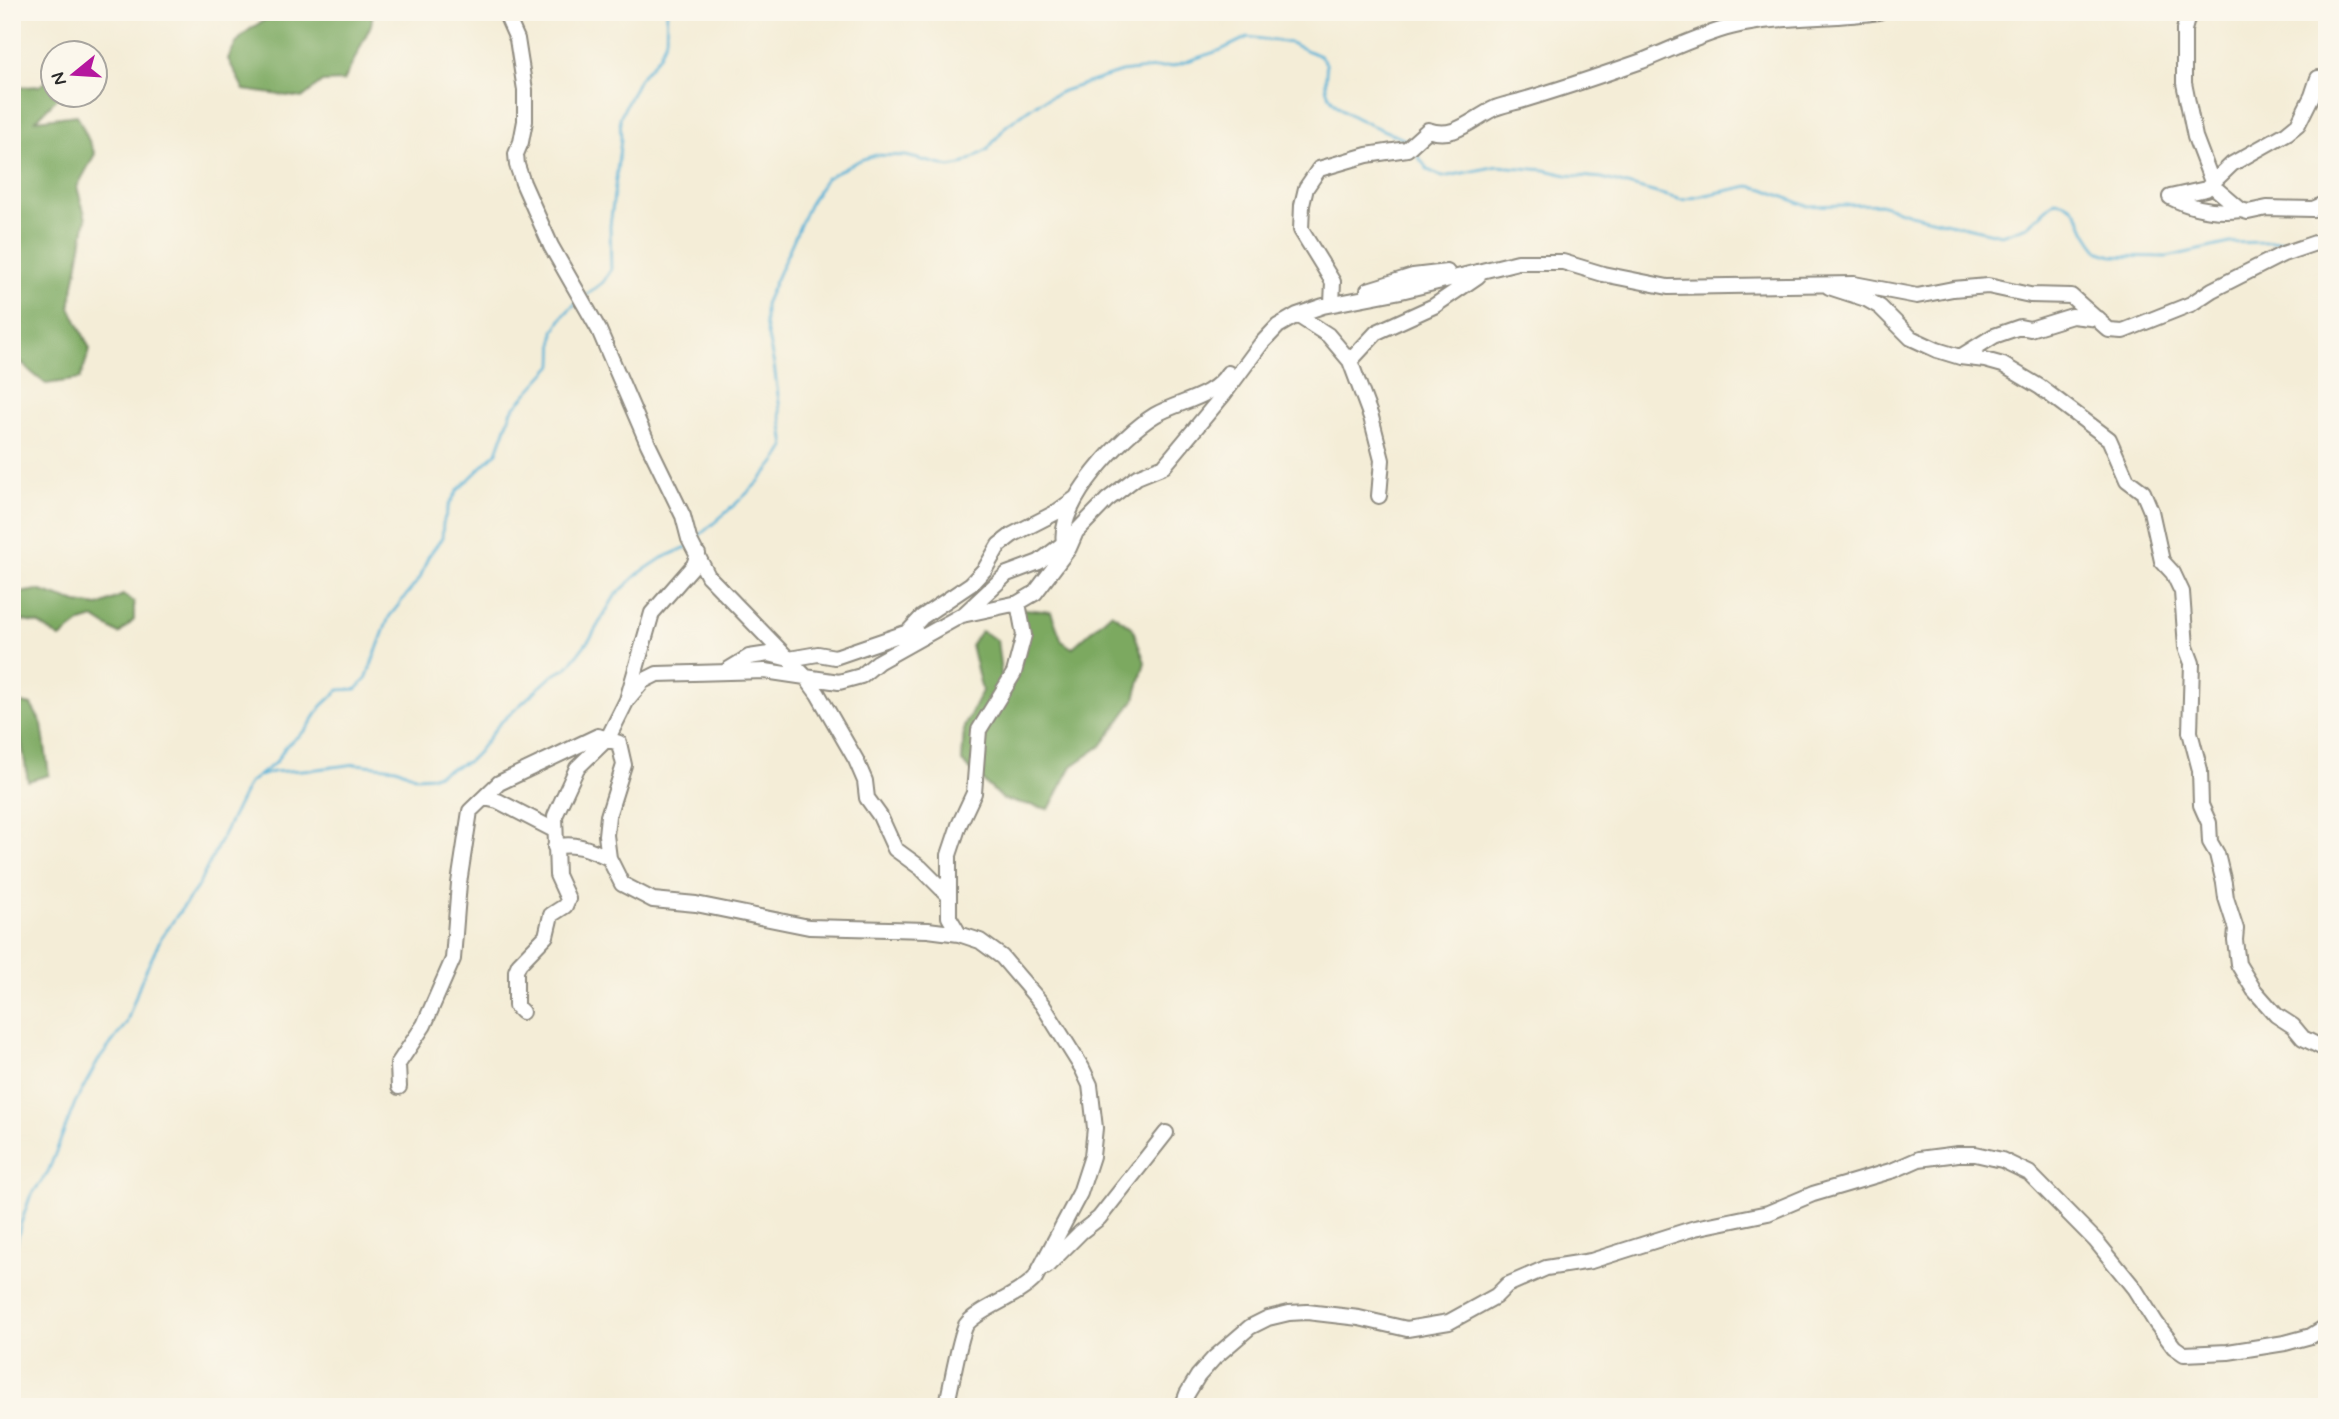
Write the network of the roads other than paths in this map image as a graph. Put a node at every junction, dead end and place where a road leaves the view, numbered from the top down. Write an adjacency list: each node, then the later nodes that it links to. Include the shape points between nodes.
1 (505, 12): 23 (street, via 522,63 525,121 516,154 523,183 551,246 600,330)
2 (1880, 12): 13 (street, via 1778,18 1733,27 1496,108 1449,133 1428,130 1413,143 1319,169 1306,188 1301,230 1333,282)
3 (2189, 12): 5 (street, via 2184,30 2185,83 2195,136)
4 (2327, 86): 5 (street, via 2318,78 2298,124 2232,164)
5 (2213, 184): 9 (street); 9 (street, via 2170,197 2188,207)
6 (2327, 188): 8 (street)
7 (2327, 203): 8 (street)
8 (2308, 209): 9 (street)
9 (2241, 210)
10 (2327, 240): 15 (street, via 2283,254 2191,304 2123,331 2109,330)
11 (1481, 272): 12 (street, via 1518,262 1563,262 1668,287); 13 (street); 17 (street, via 1434,306 1377,332)
12 (1822, 284): 15 (street, via 1854,284 1917,296 1988,286 2030,295 2071,296); 16 (street, via 1880,307 1911,338)
13 (1327, 305): 14 (street)
14 (1297, 315): 17 (street, via 1328,335); 18 (street, via 1279,326)
15 (2099, 319): 16 (street, via 2072,316 2030,329 2020,327 1994,336)
16 (1960, 358): 40 (street, via 2003,365 2040,387 2109,439 2127,480 2143,492 2162,561 2182,592 2186,647 2192,663 2190,732 2200,770 2201,805 2236,929 2238,964 2276,1015)
17 (1350, 361): 19 (street, via 1382,460)
18 (1245, 366): 20 (street, via 1230,370 1211,391 1142,424); 21 (street, via 1164,467 1137,477)
19 (1379, 496)
20 (1077, 497): 22 (street, via 1062,532); 27 (street, via 999,545 971,584)
21 (1076, 532): 22 (street); 24 (street, via 1035,593)
22 (1064, 543): 25 (street, via 1040,562 1007,574)
23 (694, 546): 28 (street, via 708,576); 31 (street, via 694,565 652,613)
24 (1018, 603): 25 (street); 37 (street, via 1024,635 1014,673 979,730 974,793 949,855)
25 (962, 615): 26 (street)
26 (932, 631): 27 (street); 30 (street, via 861,676 839,682)
27 (908, 632): 28 (street, via 835,657 818,654)
28 (789, 659): 29 (street, via 769,653 749,657); 30 (street)
29 (723, 672): 30 (street); 31 (street, via 657,674 643,681)
30 (804, 675): 37 (street, via 856,760 867,798 895,849)
31 (627, 700): 32 (street)
32 (608, 738): 33 (street, via 598,736 511,777); 34 (street, via 577,768 555,816); 36 (street, via 619,743 624,765 608,816)
33 (484, 798): 34 (street); 41 (street, via 470,811 453,959 424,1025 398,1064)
34 (554, 830): 35 (street)
35 (555, 847): 36 (street, via 569,844); 39 (street, via 557,875 568,899 551,915 546,936 516,971 516,1006)
36 (609, 858): 38 (street, via 622,884 653,900 809,927)
37 (947, 895): 38 (street, via 949,917)
38 (959, 934): 43 (street, via 980,941 1002,957 1042,1004 1090,1085 1095,1128 1092,1156 1080,1193)
39 (522, 1012)
40 (2327, 1050)
41 (399, 1087)
42 (1166, 1133): 43 (street, via 1100,1218)
43 (1035, 1278): 45 (street, via 966,1326)
44 (2327, 1326): 46 (street, via 2285,1343 2184,1353 2174,1347 2096,1241 2029,1173 2002,1160 1958,1154 1919,1159 1768,1213 1695,1228 1591,1261 1546,1268 1507,1284 1496,1296 1440,1324 1407,1328 1307,1312 1268,1318 1250,1327 1214,1359 1198,1376)
45 (946, 1407)
46 (1182, 1407)

